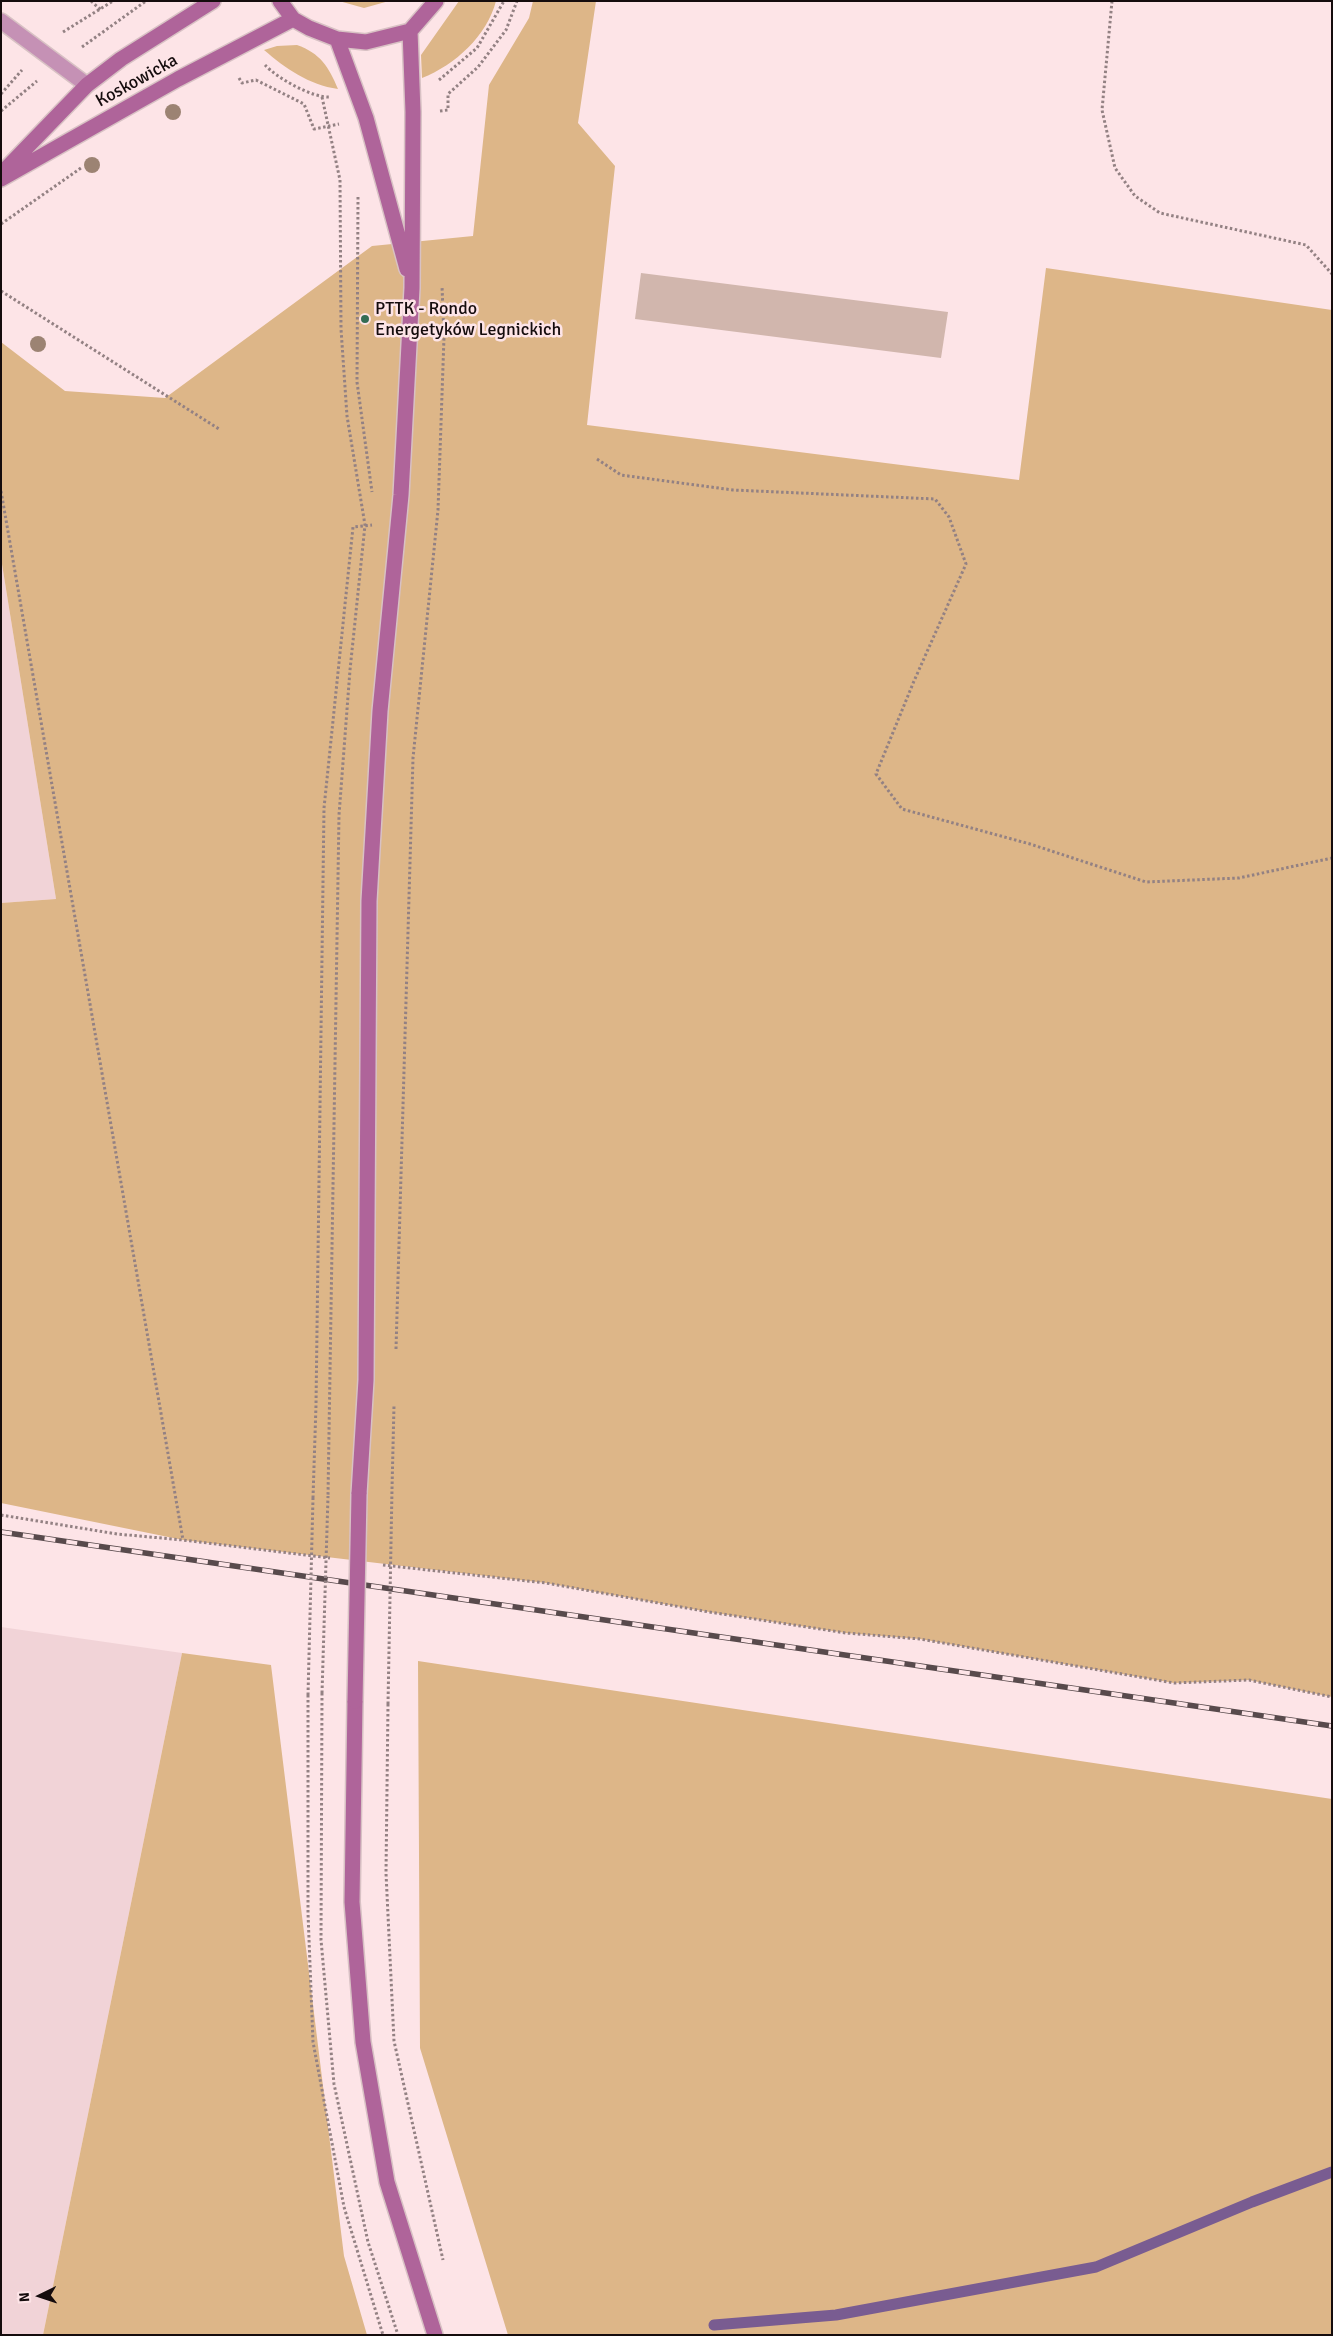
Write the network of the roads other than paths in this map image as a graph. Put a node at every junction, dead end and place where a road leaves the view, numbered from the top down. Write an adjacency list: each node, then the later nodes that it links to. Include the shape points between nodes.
1 (213, 1): 8 (street, Koskowicka, via 121,59)
2 (280, 1): 4 (street)
3 (436, 1): 6 (street)
4 (294, 19): 7 (street); 10 (street, Koskowicka, via 178,79)
5 (1, 21): 8 (street)
6 (410, 31): 7 (street, via 366,42); 11 (street)
7 (337, 39): 11 (street, via 366,118)
8 (87, 85): 9 (street, Koskowicka)
9 (1, 174)
10 (1, 179)
11 (412, 288): 12 (street, bridge, via 401,495 380,711 370,901 366,1380 358,1494 352,1902 363,2042 387,2182)
12 (436, 2335)

